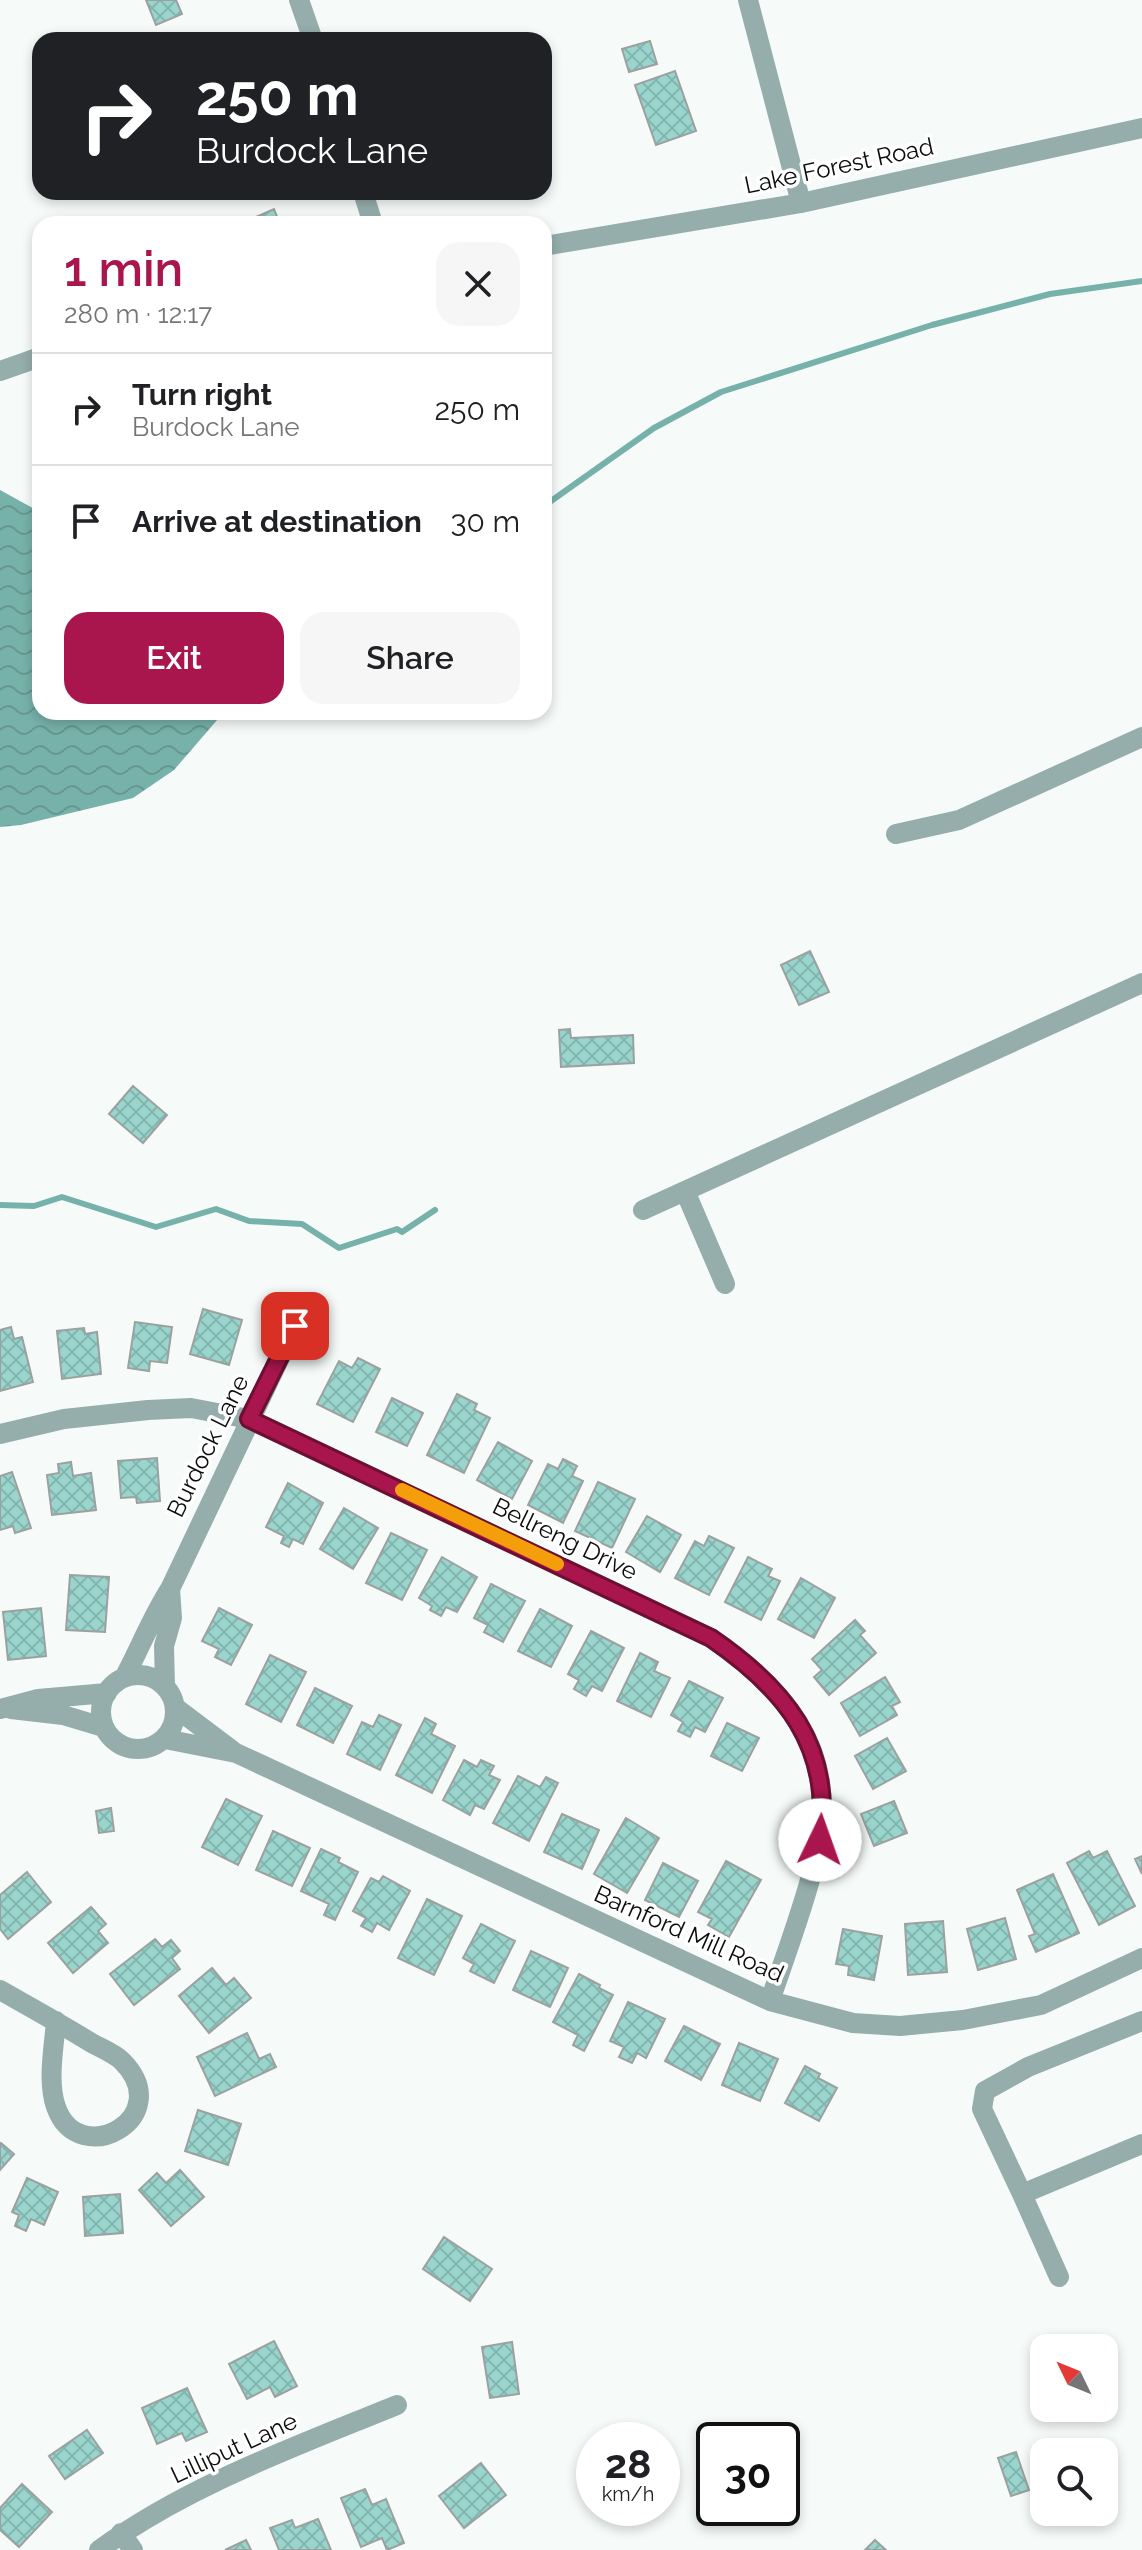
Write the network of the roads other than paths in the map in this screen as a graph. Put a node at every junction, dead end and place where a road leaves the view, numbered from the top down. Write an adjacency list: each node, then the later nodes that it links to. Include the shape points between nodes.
1 (299, 0): 3 (street)
2 (748, 0): 5 (street)
3 (310, 32)
4 (1142, 128): 5 (street, Lake Forest Road)
5 (801, 203): 6 (street, Lake Forest Road)
6 (552, 245)
7 (32, 360): 8 (street)
8 (0, 371)
9 (1142, 737): 10 (street, via 959,820)
10 (896, 834)
11 (1142, 983): 12 (street)
12 (685, 1191): 13 (street); 14 (street)
13 (643, 1210)
14 (725, 1284)
15 (295, 1326): 16 (street, Burdock Lane)
16 (249, 1419): 17 (street, Bellreng Drive, via 191,1408 148,1410 64,1419); 18 (street, Burdock Lane); 29 (street, Bellreng Drive, via 711,1638 771,1685 796,1716 814,1754 822,1786 822,1823 818,1857)
17 (0, 1434)
18 (170, 1589): 19 (street, Burdock Lane); 20 (street, Burdock Lane)
19 (124, 1678): 20 (street, via 152,1677); 21 (street)
20 (165, 1686): 23 (street, Barnford Mill Road)
21 (107, 1693): 22 (street, Barnford Mill Road, via 38,1699); 24 (street, via 99,1717)
22 (4, 1708): 24 (street, Barnford Mill Road, via 63,1715)
23 (176, 1708): 25 (street); 26 (street, Barnford Mill Road)
24 (103, 1727): 25 (street, Barnford Mill Road, via 111,1739 138,1750)
25 (165, 1739): 26 (street, Barnford Mill Road)
26 (236, 1753): 29 (street, Barnford Mill Road)
27 (1142, 1958): 29 (street, Barnford Mill Road, via 1041,2005 963,2020 900,2026 853,2023)
28 (0, 1990): 30 (street)
29 (770, 2001)
30 (56, 2021): 30 (street, via 56,2107 78,2132 97,2138 115,2133 127,2125 139,2104 137,2084 121,2060)
31 (1142, 2021): 33 (street, via 1028,2067 985,2091 982,2109)
32 (1142, 2144): 33 (street)
33 (1022, 2194): 34 (street)
34 (1059, 2277)
35 (397, 2405): 36 (street, Lilliput Lane, via 194,2493)
36 (127, 2542): 37 (street, Lilliput Lane)
37 (99, 2550)

